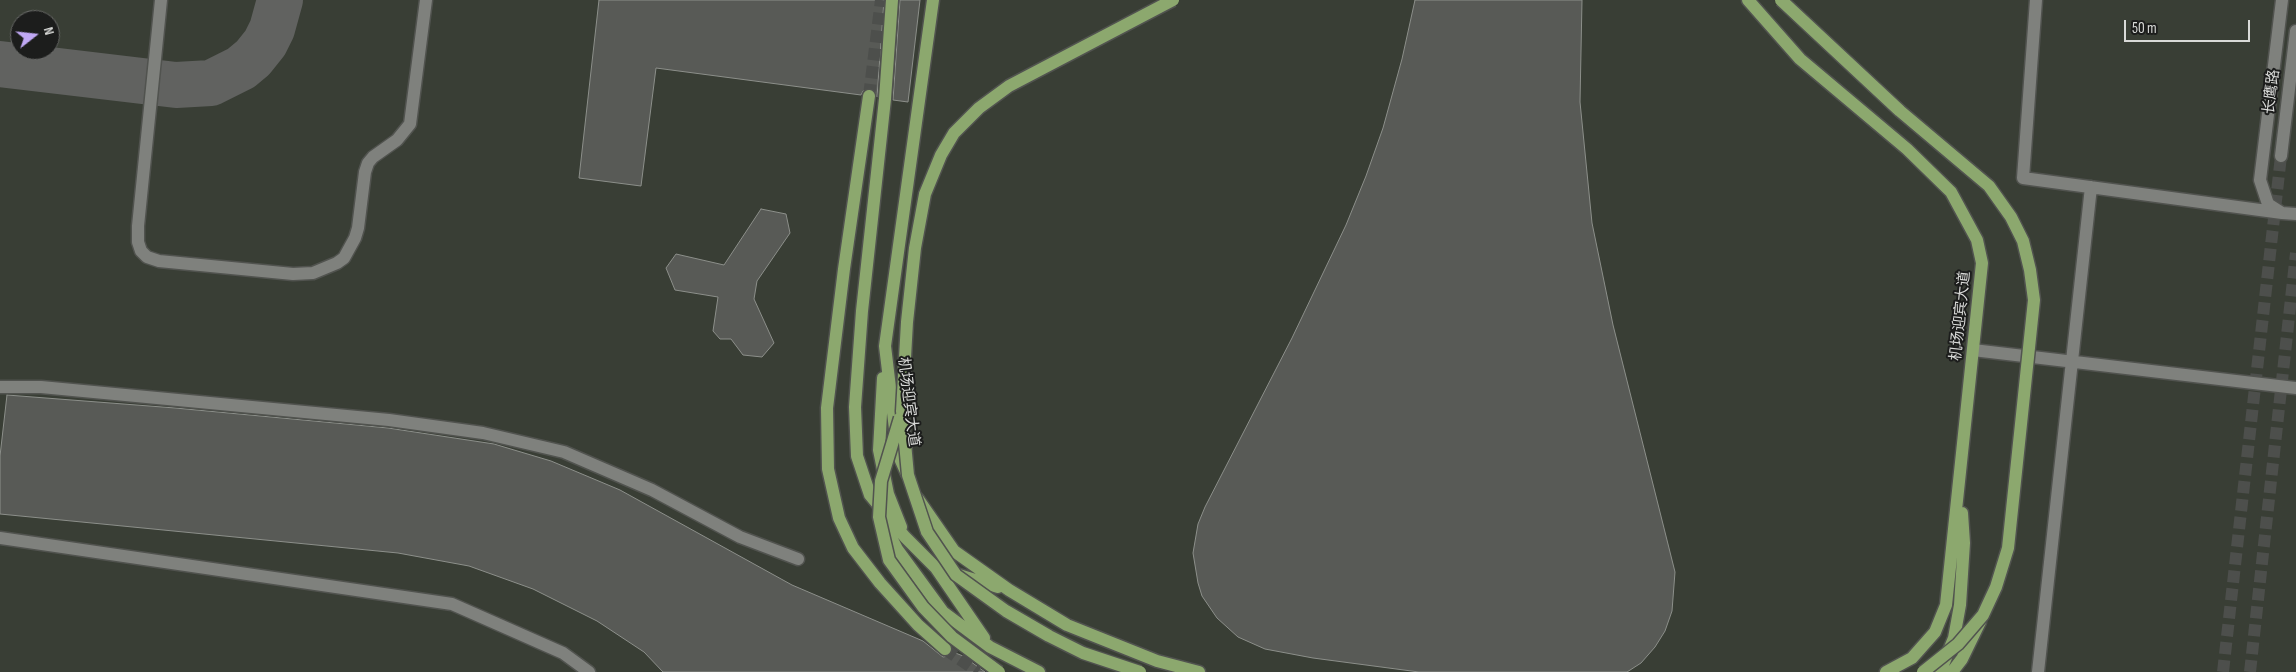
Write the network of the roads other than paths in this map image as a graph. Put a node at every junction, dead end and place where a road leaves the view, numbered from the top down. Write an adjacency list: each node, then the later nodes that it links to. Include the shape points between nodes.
1 (161, 0): 2 (street, via 138,226 141,251 147,257 159,260 303,274 324,270 344,258 358,228 368,164 405,133 410,124)
2 (426, 0)
3 (892, 0): 23 (main road, via 855,407 857,456)
4 (934, 0): 16 (main road, 机场迎宾大道)
5 (1173, 0): 21 (main road, bridge, via 1009,86 979,108 954,133 941,154 925,194 907,322)
6 (1748, 0): 17 (main road, 机场迎宾大道, via 1800,60 1907,149 1951,192 1977,240 1982,263)
7 (1781, 0): 29 (main road, bridge, via 1886,98 1989,186 2023,241 2034,300 2008,548)
8 (2036, 0): 13 (street, via 2022,178)
9 (2282, 0): 14 (street, via 2260,180 2268,204)
10 (2296, 31): 12 (street, 长鹰路)
11 (869, 96): 31 (main road, via 827,408 828,470 839,518 853,548 892,597)
12 (2281, 156)
13 (2091, 187): 14 (street); 18 (street)
14 (2282, 212): 15 (street)
15 (2296, 214)
16 (884, 346): 24 (main road, via 879,450 888,494); 28 (main road, 机场迎宾大道, via 898,454 919,502 954,551)
17 (1973, 350): 18 (street); 22 (main road, 机场迎宾大道)
18 (2072, 361): 20 (street); 41 (street)
19 (0, 387): 26 (street, via 41,387 389,420 483,433 564,452 652,490 740,537)
20 (2296, 388)
21 (902, 411): 33 (main road, bridge, via 881,481 879,517 889,560 923,607 952,637); 35 (main road, bridge, via 908,475 927,532 956,575 1006,611 1049,636 1083,653)
22 (1960, 478): 37 (main road, 机场迎宾大道, via 1946,605 1935,632 1912,658); 39 (main road, via 1964,544 1960,605 1954,638)
23 (870, 495): 24 (main road); 30 (main road, via 897,548 943,612)
24 (905, 537): 27 (main road)
25 (0, 538): 32 (street, via 452,604 563,654)
26 (798, 559)
27 (936, 568): 28 (main road); 30 (main road)
28 (1009, 590): 36 (main road, 机场迎宾大道, via 1067,625 1158,661)
29 (1983, 615): 38 (main road, bridge, via 1958,644); 40 (main road, bridge, via 1962,659)
30 (990, 647): 34 (main road)
31 (945, 649)
32 (589, 672)
33 (999, 672)
34 (1038, 672)
35 (1140, 672)
36 (1199, 672)
37 (1886, 672)
38 (1923, 672)
39 (1940, 672)
40 (1952, 672)
41 (2038, 672)

